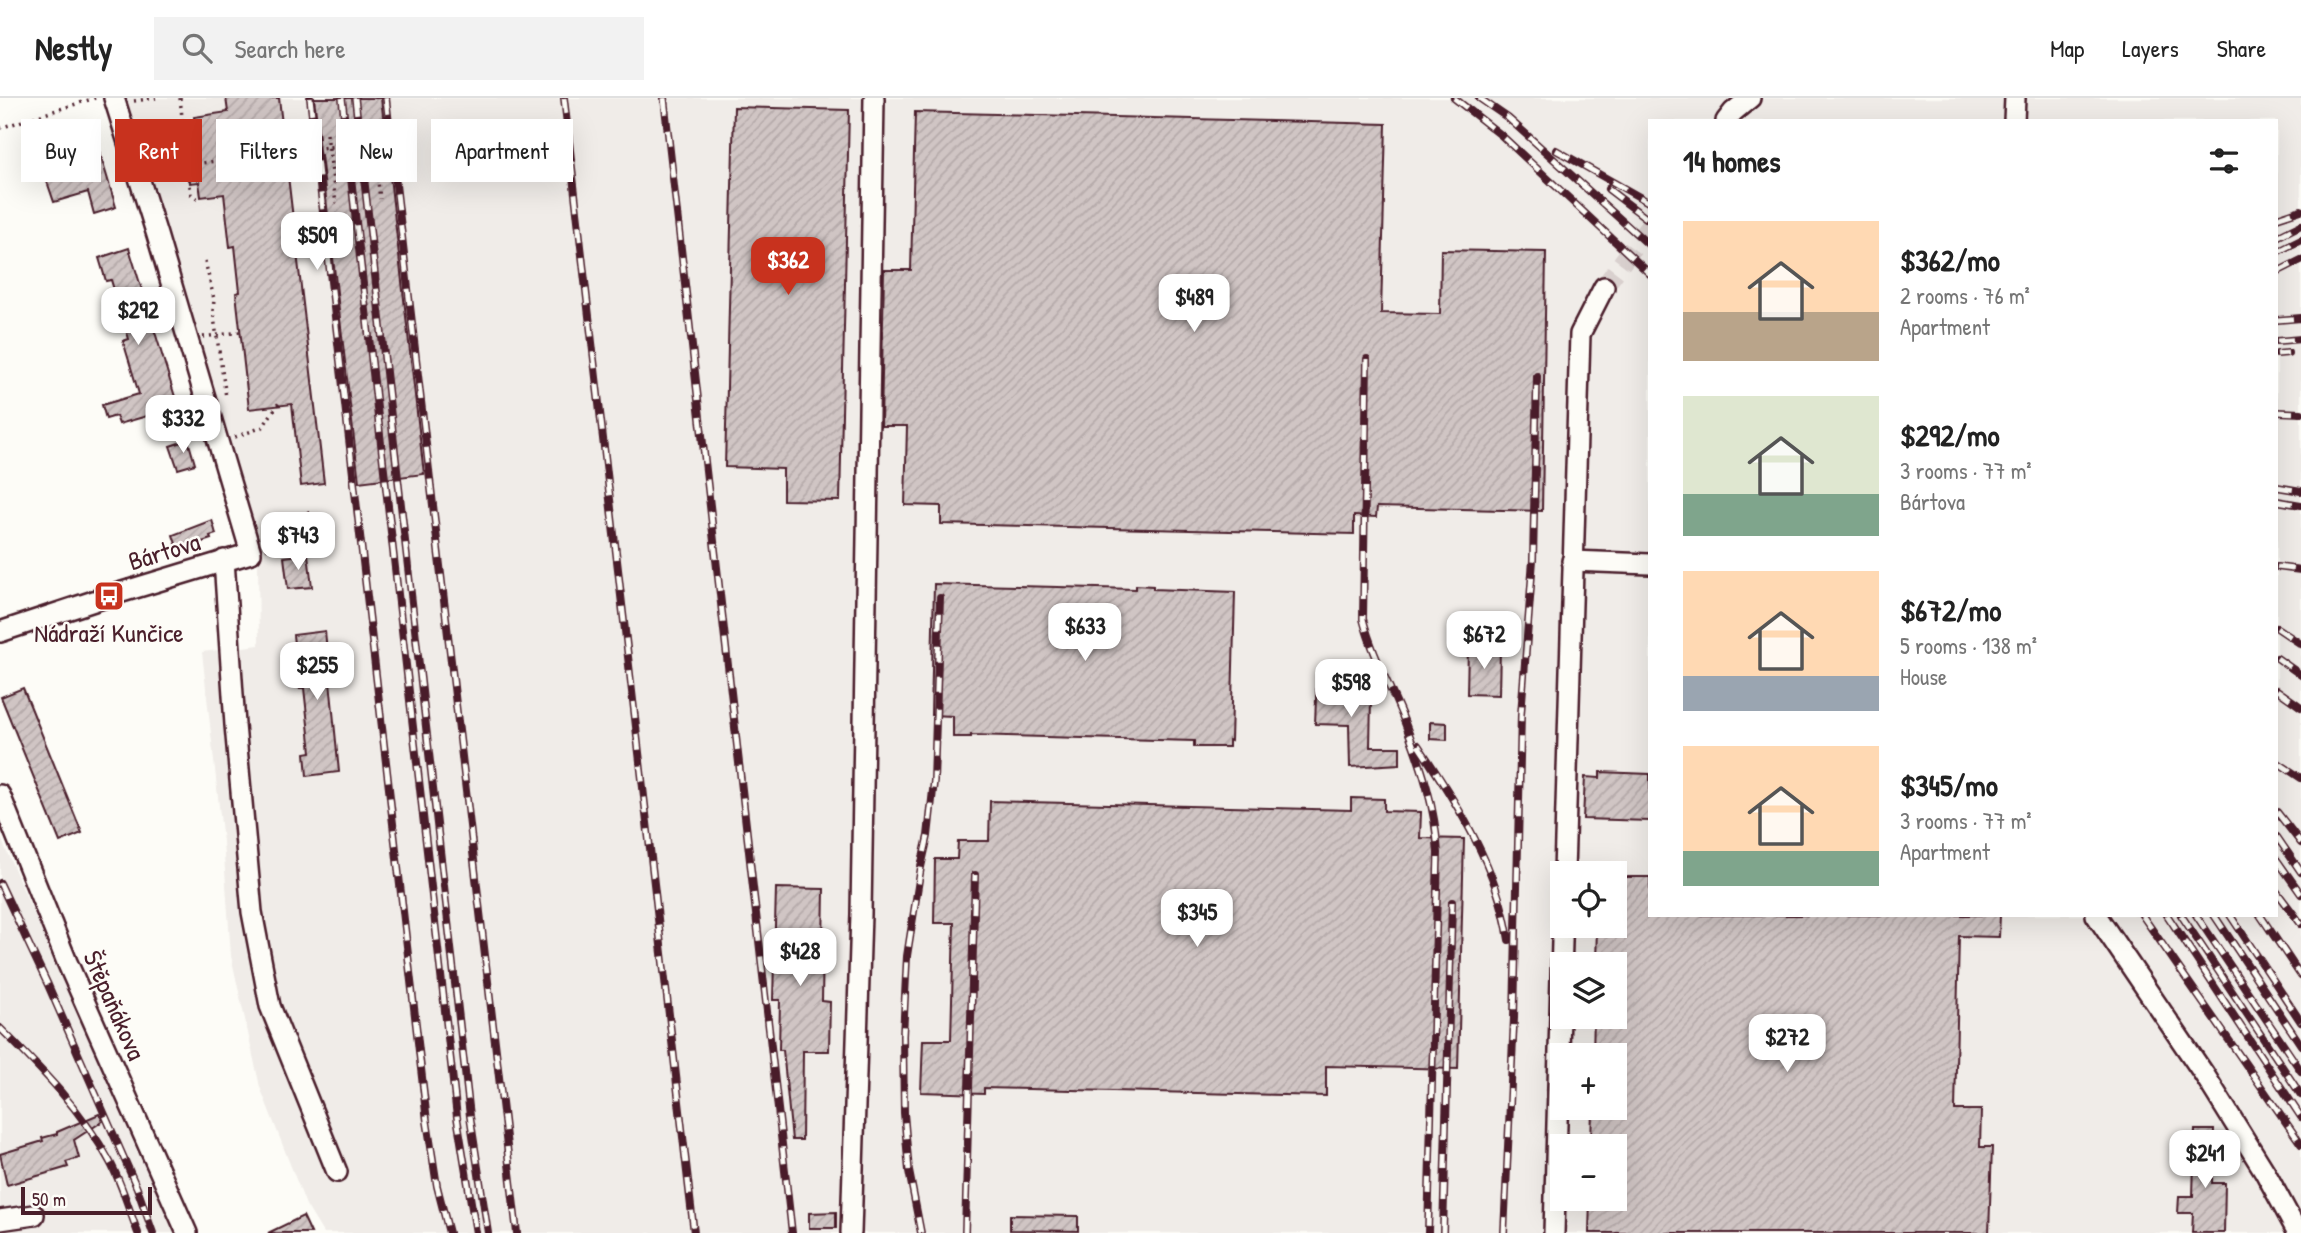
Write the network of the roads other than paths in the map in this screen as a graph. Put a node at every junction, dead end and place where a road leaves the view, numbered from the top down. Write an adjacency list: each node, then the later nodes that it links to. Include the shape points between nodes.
1 (114, 98): 8 (street, Bártova, via 251,553)
2 (874, 98): 20 (street, via 861,914)
3 (1750, 98): 5 (street)
4 (2015, 98): 6 (street)
5 (1728, 119)
6 (2014, 119)
7 (1604, 288): 9 (street, via 1580,334)
8 (224, 560): 11 (street, Bártova); 16 (street, via 252,912 270,1006)
9 (1572, 561): 10 (street); 13 (street)
10 (1648, 564)
11 (0, 632)
12 (0, 795): 19 (street, Štěpaňákova, via 67,962)
13 (1564, 861)
14 (2097, 917): 22 (street, via 2204,1074)
15 (1562, 938): 21 (street)
16 (337, 1172)
17 (34, 1215): 18 (street)
18 (0, 1220)
19 (187, 1233)
20 (851, 1233)
21 (1554, 1233)
22 (2298, 1233)

